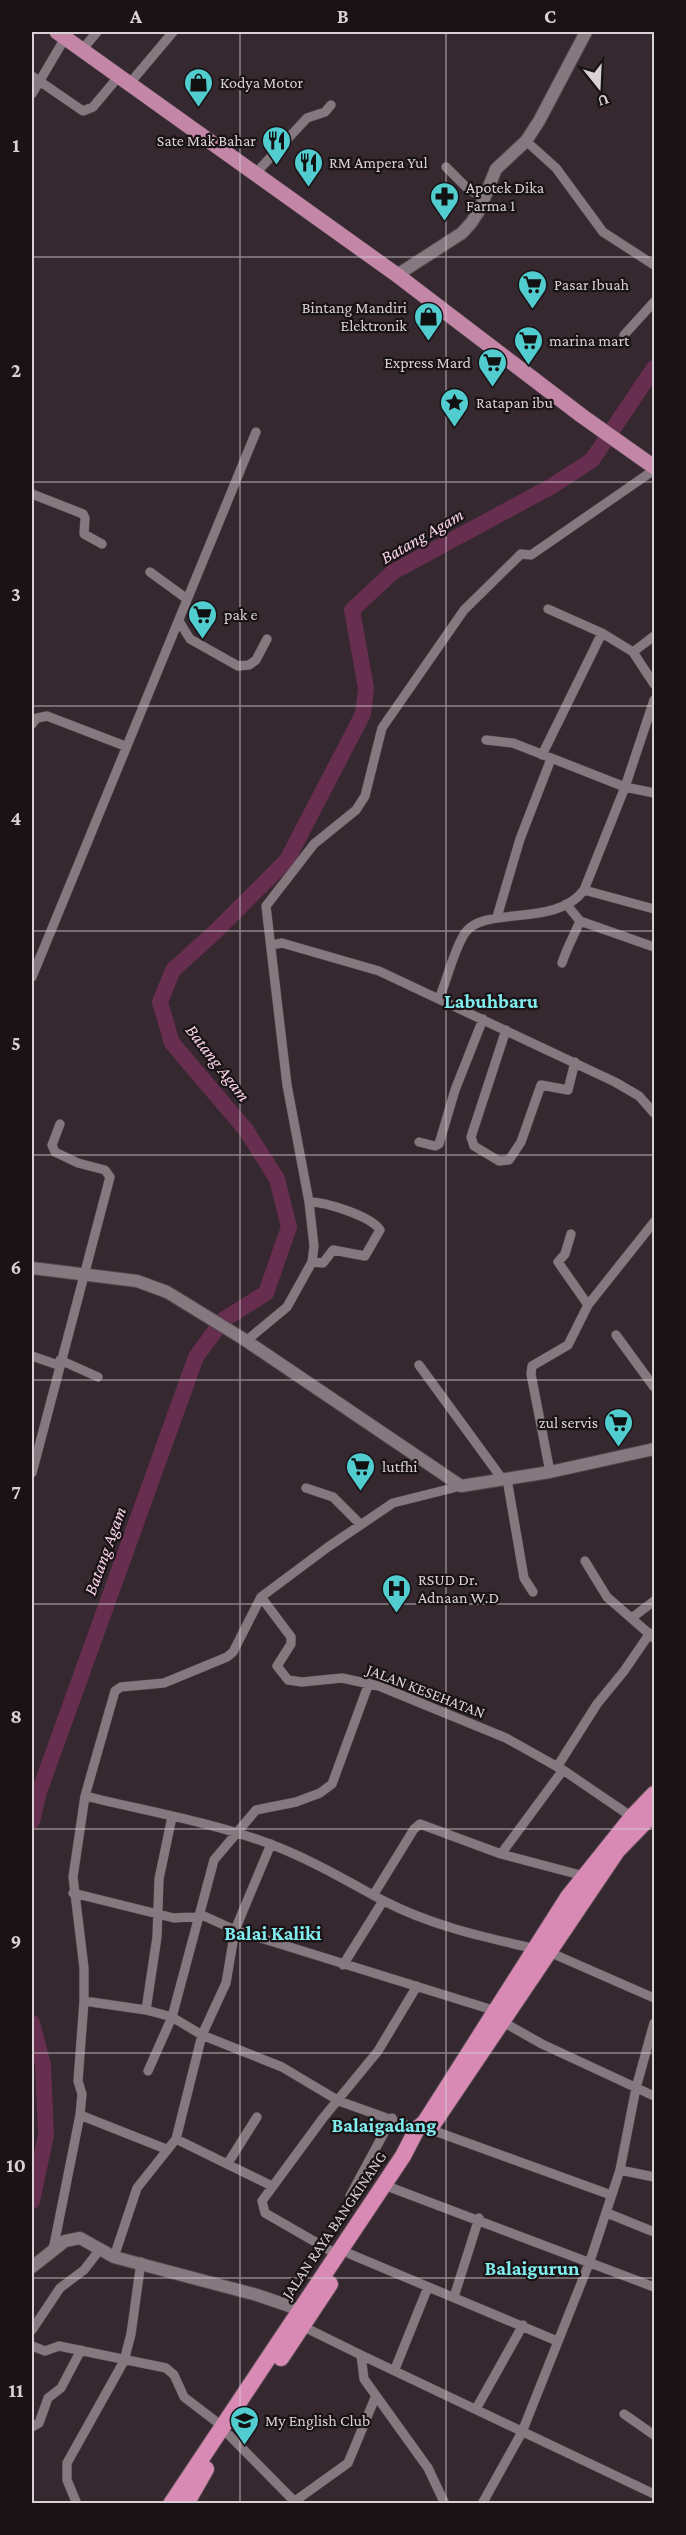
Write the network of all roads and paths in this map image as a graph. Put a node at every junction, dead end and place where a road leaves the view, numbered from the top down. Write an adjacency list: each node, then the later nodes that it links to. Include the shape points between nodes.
1 (97, 32): 5 (street)
2 (173, 32): 7 (street)
3 (586, 32): 10 (street)
4 (61, 34): 5 (main road); 6 (street)
5 (82, 50): 7 (main road)
6 (35, 79): 7 (street, via 86,111); 8 (street)
7 (124, 79): 12 (main road)
8 (32, 94)
9 (331, 105): 12 (street, via 309,116)
10 (526, 141): 13 (street, via 496,169); 14 (street, via 556,168 603,232)
11 (446, 167): 13 (street)
12 (256, 173): 15 (main road)
13 (484, 199): 15 (street, via 462,233)
14 (654, 266)
15 (397, 275): 19 (main road)
16 (654, 302): 17 (street)
17 (624, 335)
18 (256, 432): 23 (street)
19 (654, 468): 43 (street, via 531,555 521,554 464,610 382,728 361,803 314,844 271,896 266,906)
20 (32, 494): 21 (street, via 83,514 84,534)
21 (102, 544)
22 (150, 572): 23 (street)
23 (187, 599): 25 (street)
24 (548, 609): 26 (street)
25 (179, 621): 28 (street, via 190,639 238,666 249,666 256,660); 34 (street)
26 (602, 633): 29 (street); 35 (street)
27 (654, 636): 29 (street)
28 (267, 639)
29 (633, 652): 30 (street)
30 (654, 684)
31 (654, 700): 36 (street)
32 (32, 724): 34 (street, via 47,716)
33 (486, 740): 35 (street, via 513,743)
34 (125, 746): 46 (street)
35 (546, 757): 36 (street); 41 (street)
36 (625, 787): 37 (street); 38 (street)
37 (654, 793)
38 (584, 890): 39 (street); 40 (street)
39 (566, 904): 41 (street, via 520,917); 42 (street)
40 (654, 909)
41 (497, 917): 47 (street, via 465,931)
42 (580, 921): 44 (street); 45 (street)
43 (275, 944): 47 (street, via 370,968); 54 (street, via 287,1085)
44 (654, 947)
45 (562, 963)
46 (32, 977)
47 (440, 999): 48 (street)
48 (483, 1019): 49 (street); 53 (street, via 455,1090 440,1143)
49 (506, 1030): 50 (street); 50 (street, via 471,1141 500,1161 509,1160 521,1142 541,1085 568,1090)
50 (575, 1062): 51 (street, via 639,1096)
51 (654, 1109)
52 (60, 1124): 59 (street, via 52,1145 55,1152 109,1173)
53 (419, 1143)
54 (313, 1202): 57 (street); 57 (street, via 356,1215 380,1230 365,1256 333,1250 324,1263)
55 (654, 1222): 60 (street)
56 (571, 1234): 60 (street, via 558,1262)
57 (315, 1262): 62 (street, via 287,1308)
58 (32, 1268): 59 (street)
59 (85, 1274): 62 (street, via 137,1281 167,1292); 64 (street)
60 (588, 1305): 69 (street, via 568,1345 532,1366 532,1384)
61 (616, 1335): 67 (street)
62 (244, 1340): 72 (street)
63 (32, 1356): 64 (street)
64 (59, 1363): 66 (street); 70 (street)
65 (419, 1365): 71 (street)
66 (98, 1377)
67 (654, 1387)
68 (654, 1449): 69 (street)
69 (550, 1472): 71 (street)
70 (32, 1473)
71 (505, 1479): 72 (street); 76 (street, via 524,1578)
72 (460, 1486): 74 (street, via 393,1503)
73 (306, 1488): 74 (street, via 333,1497)
74 (360, 1524): 77 (street)
75 (585, 1561): 79 (street, via 607,1597)
76 (533, 1592)
77 (261, 1597): 81 (street, JALAN KESEHATAN, via 291,1637 291,1644 277,1666 288,1680 342,1678); 84 (street, via 227,1657 173,1680 115,1691)
78 (654, 1601): 79 (street)
79 (633, 1617): 80 (street)
80 (652, 1635): 82 (street, via 597,1704)
81 (369, 1683): 82 (street, JALAN KESEHATAN, via 506,1738); 88 (street, via 332,1784 296,1802 256,1810)
82 (560, 1768): 87 (street, JALAN KESEHATAN); 90 (street)
83 (654, 1794): 87 (highway, JALAN RAYA BANGKINANG)
84 (85, 1796): 86 (street); 92 (street)
85 (654, 1813): 95 (highway, JALAN RAYA BANGKINANG)
86 (172, 1817): 88 (street); 96 (street, via 159,1879)
87 (632, 1817): 91 (highway, JALAN RAYA BANGKINANG)
88 (237, 1833): 89 (street); 97 (street, via 214,1860)
89 (271, 1844): 93 (street); 98 (street)
90 (501, 1854): 91 (street); 93 (street, via 418,1825)
91 (584, 1876): 95 (highway, JALAN RAYA BANGKINANG)
92 (77, 1894): 96 (street); 103 (street)
93 (374, 1894): 94 (street)
94 (383, 1900): 99 (street, via 440,1925); 100 (street)
95 (573, 1901): 99 (highway, JALAN RAYA BANGKINANG)
96 (158, 1915): 97 (street); 104 (street)
97 (198, 1916): 98 (street); 105 (street)
98 (235, 1930): 100 (street); 108 (street, via 226,1983)
99 (543, 1951): 102 (street); 106 (highway, JALAN RAYA BANGKINANG)
100 (343, 1965): 101 (street)
101 (417, 1986): 106 (street); 112 (street, via 378,2051)
102 (654, 1998)
103 (88, 2002): 104 (street); 113 (street, via 78,2082)
104 (146, 2010): 105 (street)
105 (172, 2017): 108 (street); 109 (street)
106 (499, 2017): 110 (street); 116 (highway, JALAN RAYA BANGKINANG)
107 (654, 2023): 110 (street)
108 (202, 2035): 112 (street, via 282,2067); 117 (street)
109 (148, 2071)
110 (636, 2088): 111 (street); 121 (street)
111 (654, 2096)
112 (339, 2101): 115 (street); 123 (street)
113 (81, 2112): 118 (street); 131 (street)
114 (257, 2117): 120 (street)
115 (392, 2118): 116 (street); 126 (street)
116 (429, 2123): 119 (highway, JALAN RAYA BANGKINANG); 125 (street)
117 (176, 2139): 118 (street); 120 (street)
118 (166, 2150): 133 (street, via 136,2188)
119 (408, 2155): 124 (highway, JALAN RAYA BANGKINANG); 132 (highway, JALAN RAYA BANGKINANG)
120 (228, 2163): 123 (street)
121 (620, 2170): 122 (street); 125 (street)
122 (654, 2177)
123 (272, 2186): 132 (street, via 262,2201 265,2212)
124 (392, 2188): 128 (street); 132 (highway, JALAN RAYA BANGKINANG)
125 (611, 2195): 127 (street)
126 (350, 2196)
127 (607, 2213): 129 (street); 134 (street)
128 (478, 2218): 134 (street); 139 (street)
129 (654, 2232)
130 (101, 2248): 131 (street, via 72,2238); 133 (street); 142 (street, via 80,2274 60,2288)
131 (53, 2250): 136 (street)
132 (344, 2254): 137 (street); 140 (highway, JALAN RAYA BANGKINANG)
133 (114, 2257): 135 (street)
134 (590, 2261): 138 (street); 143 (street)
135 (141, 2262): 140 (street); 147 (street)
136 (32, 2267)
137 (428, 2287): 139 (street); 148 (street)
138 (654, 2287)
139 (454, 2297): 141 (street)
140 (300, 2318): 146 (street); 153 (highway, JALAN RAYA BANGKINANG)
141 (523, 2325): 143 (street); 150 (street)
142 (32, 2330)
143 (556, 2341): 154 (street)
144 (32, 2346): 145 (street, via 43,2350 56,2346)
145 (81, 2350): 147 (street); 152 (street, via 61,2388 48,2398 39,2423)
146 (361, 2355): 148 (street); 149 (street, via 364,2379)
147 (124, 2361): 153 (street, via 170,2370 184,2397); 158 (street, via 67,2463 67,2480)
148 (395, 2369): 150 (street)
149 (375, 2398): 157 (street, via 348,2463); 161 (street, via 428,2468)
150 (476, 2409): 154 (street)
151 (624, 2414): 155 (street)
152 (32, 2427)
153 (225, 2431): 157 (street); 159 (highway, JALAN RAYA BANGKINANG); 160 (highway, JALAN RAYA BANGKINANG)
154 (522, 2432): 156 (street); 162 (street)
155 (654, 2435)
156 (654, 2494)
157 (296, 2502)
158 (77, 2504)
159 (171, 2504)
160 (186, 2504)
161 (445, 2504)
162 (482, 2504)

